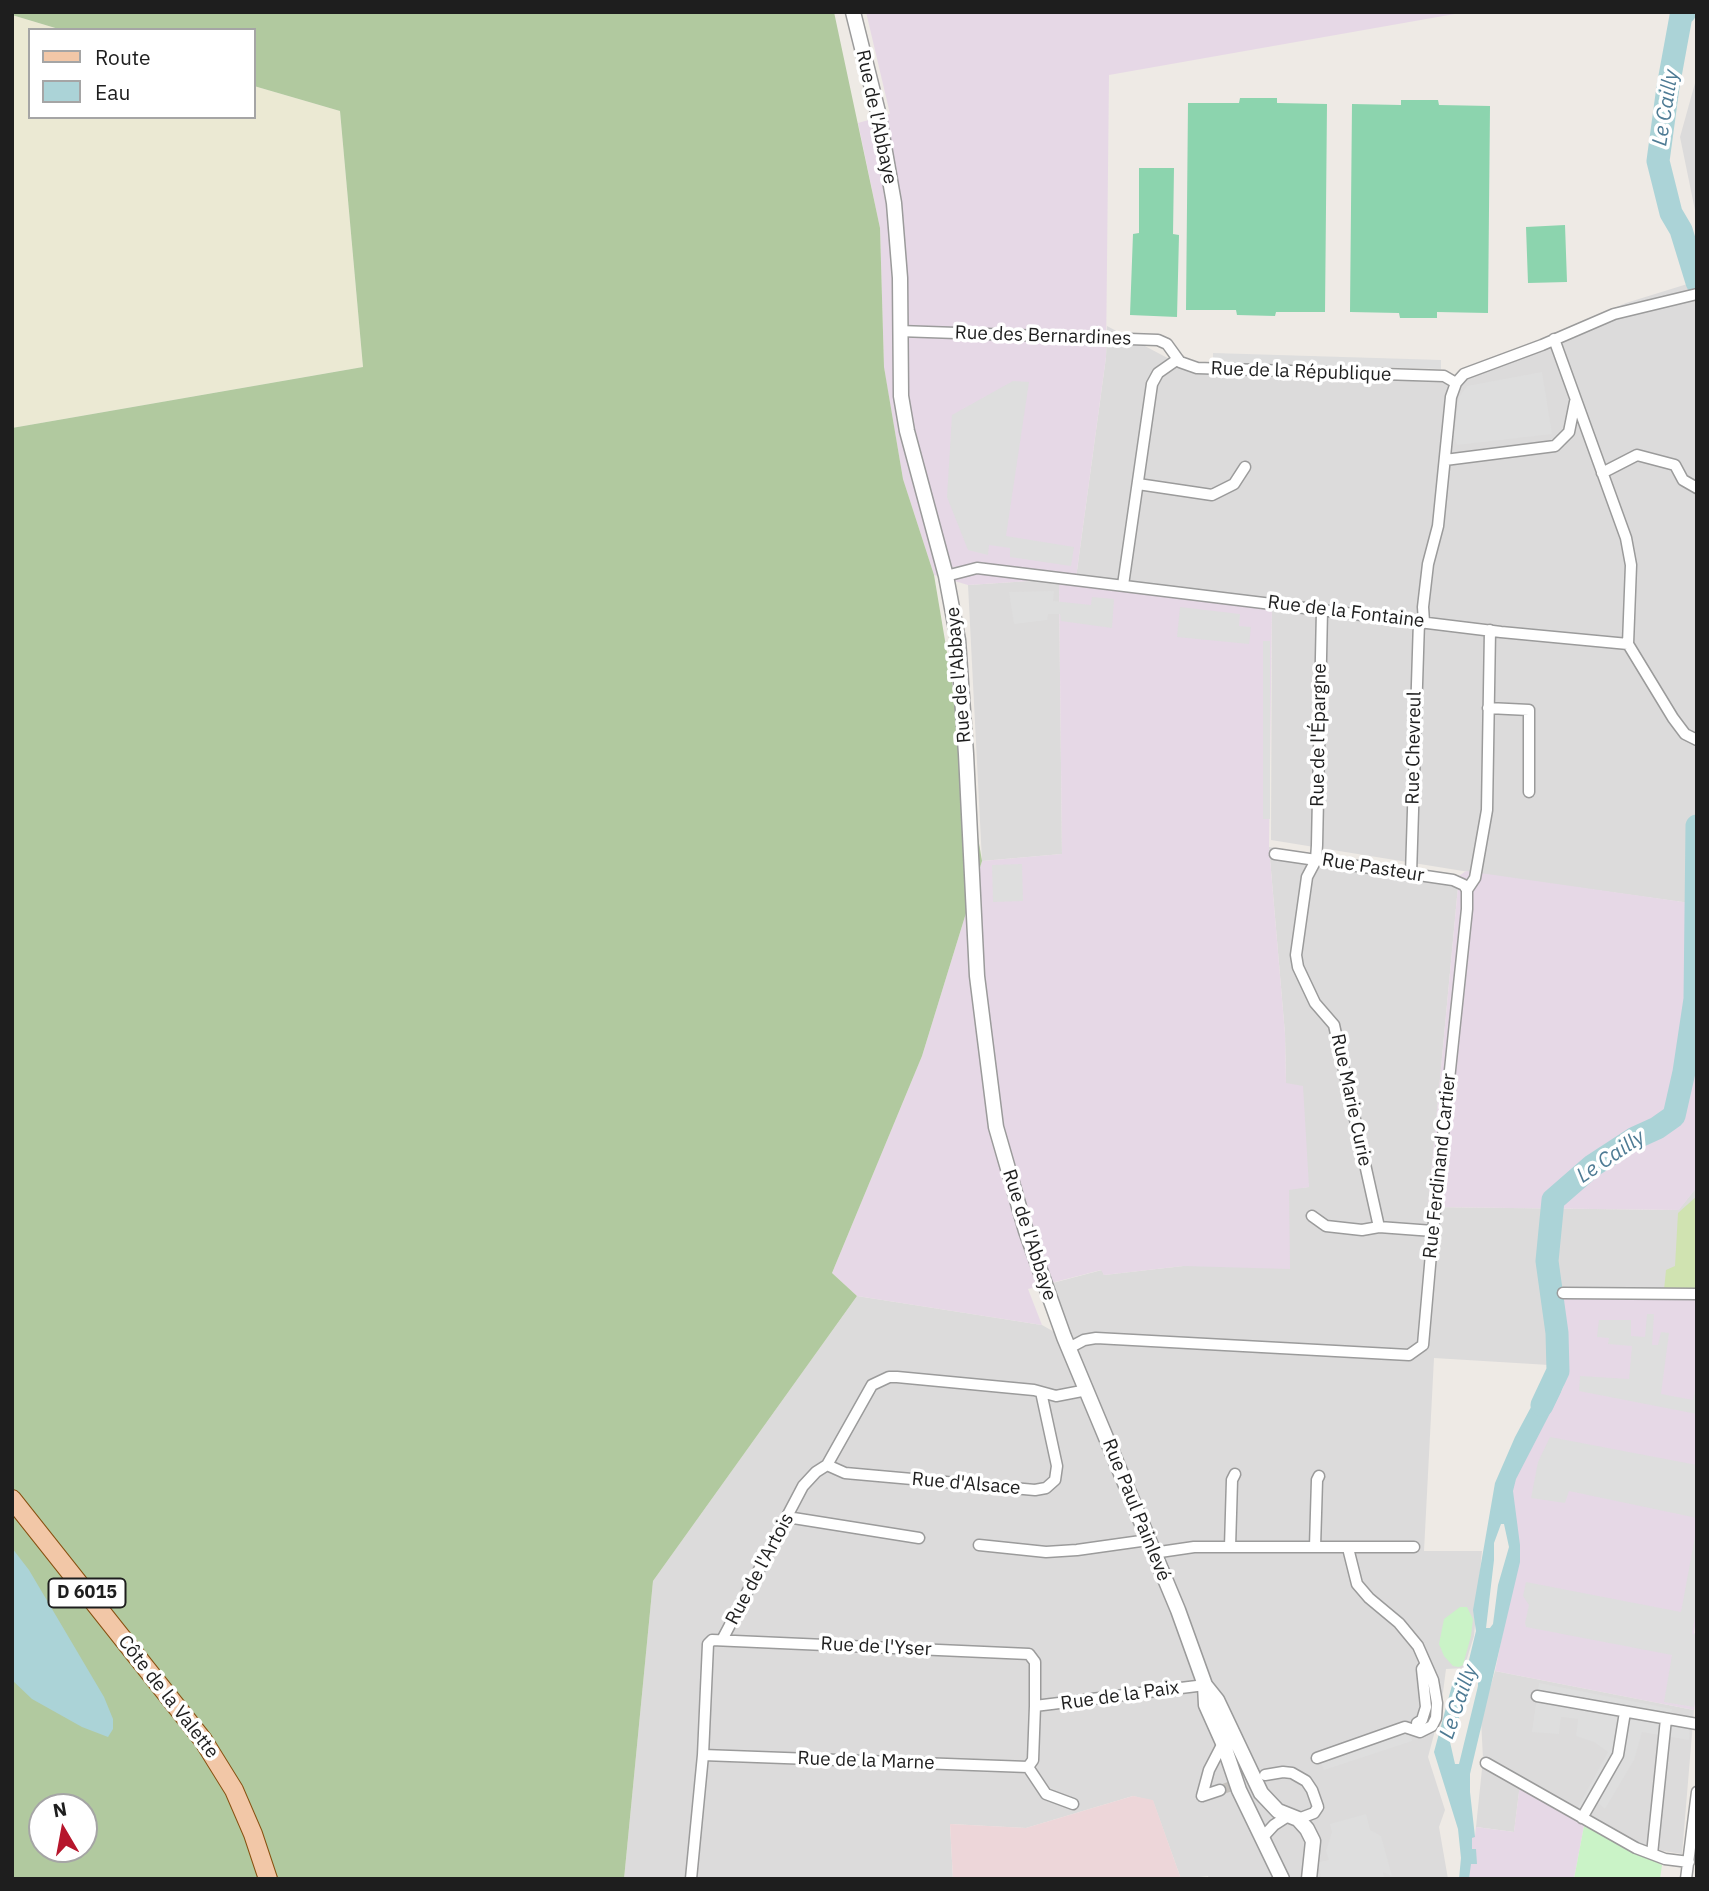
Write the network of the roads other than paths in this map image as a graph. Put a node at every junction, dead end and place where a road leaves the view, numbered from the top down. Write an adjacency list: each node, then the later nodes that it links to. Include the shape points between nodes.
1 (853, 12): 3 (street, Rue de l'Abbaye, via 889,163 898,240)
2 (1693, 295): 4 (street, via 1614,314)
3 (899, 331): 5 (street, Rue des Bernardines, via 1158,340); 13 (street, Rue de l'Abbaye, via 907,431)
4 (1554, 339): 6 (street, via 1464,374); 7 (street)
5 (1178, 359): 6 (street, Rue de la République, via 1213,370 1444,376); 11 (street, via 1154,377)
6 (1456, 383): 8 (street, Rue Chevreul)
7 (1576, 399): 8 (street, via 1569,432 1555,446); 10 (street)
8 (1445, 460): 16 (street, Rue Chevreul)
9 (1245, 467): 11 (street, via 1234,484 1212,495)
10 (1602, 473): 12 (street, via 1637,455 1675,465 1683,480); 18 (street, via 1631,565)
11 (1138, 484): 14 (street)
12 (1697, 488)
13 (947, 576): 14 (street, Rue de la Fontaine, via 977,568); 31 (street, Rue de l'Abbaye, via 961,670 977,975 992,1101 1026,1231)
14 (1123, 585): 15 (street, Rue de la Fontaine)
15 (1322, 610): 16 (street, Rue de la Fontaine); 23 (street, Rue de l'Épargne)
16 (1422, 622): 17 (street, Rue de la Fontaine); 24 (street, Rue Chevreul)
17 (1490, 630): 18 (street, Rue de la Fontaine); 19 (street, Rue Ferdinand Cartier)
18 (1628, 644): 20 (street, via 1672,718)
19 (1488, 708): 21 (street, via 1529,710); 25 (street, Rue Ferdinand Cartier, via 1487,810 1475,878)
20 (1696, 740)
21 (1529, 792)
22 (1275, 854): 23 (street, Rue Pasteur)
23 (1316, 859): 24 (street, Rue Pasteur); 27 (street, Rue Marie Curie, via 1307,877 1296,956 1315,1003 1334,1025)
24 (1411, 874): 25 (street, Rue Pasteur, via 1453,880)
25 (1467, 890): 28 (street, Rue Ferdinand Cartier)
26 (1312, 1216): 27 (street, via 1326,1226)
27 (1379, 1227): 28 (street)
28 (1433, 1231): 31 (street, Rue Ferdinand Cartier, via 1423,1345 1409,1355 1096,1338)
29 (1563, 1293): 30 (street)
30 (1697, 1294)
31 (1066, 1342): 32 (street, Rue Paul Painlevé)
32 (1087, 1391): 33 (street); 41 (street, Rue Paul Painlevé)
33 (1041, 1392): 34 (street, Rue de l'Artois, via 897,1377 879,1380 867,1391); 34 (street, Rue d'Alsace, via 1057,1466 1055,1480 1046,1488 845,1473)
34 (827, 1465): 38 (street, Rue de l'Artois, via 809,1479)
35 (1235, 1474): 42 (street)
36 (1319, 1476): 44 (street)
37 (12, 1499): 69 (main road, Côte de la Valette / D 6015, via 214,1756 234,1790)
38 (787, 1517): 39 (street); 46 (street, Rue de l'Artois)
39 (919, 1538)
40 (979, 1545): 41 (street, via 1046,1552)
41 (1151, 1547): 42 (street); 48 (street, Rue Paul Painlevé)
42 (1230, 1547): 44 (street)
43 (1414, 1547): 45 (street)
44 (1315, 1548): 45 (street)
45 (1348, 1548): 47 (street, via 1357,1584 1399,1623 1418,1646)
46 (722, 1640): 50 (street, Rue de l'Yser, via 1029,1654 1035,1662); 56 (street, Rue de l'Artois, via 708,1644)
47 (1425, 1665): 53 (street, via 1426,1707); 57 (street, via 1436,1692 1432,1726 1420,1732 1405,1727)
48 (1205, 1685): 50 (street, Rue de la Paix); 55 (street, via 1206,1705); 64 (street, via 1217,1700 1261,1793 1278,1811)
49 (1537, 1696): 51 (street)
50 (1035, 1706): 59 (street, via 1033,1760)
51 (1625, 1712): 52 (street); 65 (street, via 1618,1755)
52 (1666, 1719): 54 (street); 67 (street)
53 (1417, 1723)
54 (1697, 1724)
55 (1223, 1743): 61 (street, via 1202,1796); 66 (street)
56 (704, 1755): 59 (street, Rue de la Marne); 70 (street, Rue de l'Artois)
57 (1317, 1758)
58 (1486, 1763): 65 (street)
59 (1028, 1767): 63 (street, via 1046,1794)
60 (1265, 1775): 64 (street, via 1292,1773 1306,1781 1318,1807 1314,1813)
61 (1220, 1790)
62 (1697, 1792): 68 (street)
63 (1073, 1804)
64 (1293, 1817): 66 (street, via 1273,1825); 72 (street, via 1313,1841)
65 (1582, 1818): 67 (street)
66 (1262, 1838): 71 (street)
67 (1652, 1854): 68 (street)
68 (1690, 1869)
69 (268, 1879)
70 (691, 1879)
71 (1282, 1879)
72 (1309, 1879)

